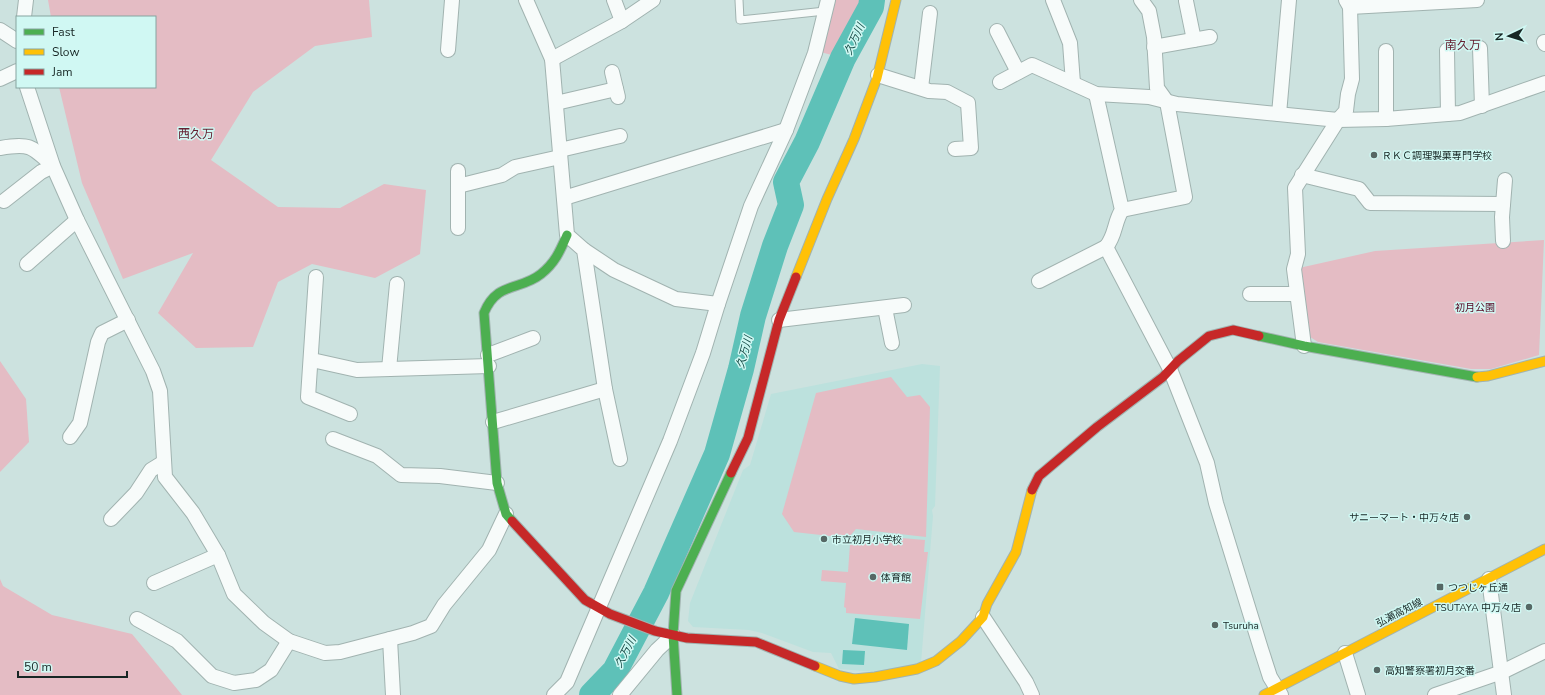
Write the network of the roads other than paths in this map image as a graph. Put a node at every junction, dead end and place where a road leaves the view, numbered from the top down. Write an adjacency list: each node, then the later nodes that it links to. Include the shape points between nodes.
1 (26, 0): 16 (street)
2 (452, 0): 25 (street)
3 (526, 0): 28 (street)
4 (614, 0): 17 (street)
5 (653, 0): 17 (street)
6 (739, 0): 14 (lane, via 740,20)
7 (896, 0): 32 (street)
8 (1053, 0): 35 (street, via 1070,43)
9 (1141, 0): 23 (street, via 1149,11)
10 (1289, 0): 43 (street)
11 (1476, 0): 13 (street)
12 (1186, 1): 22 (street)
13 (1348, 4): 46 (street, via 1352,79 1346,111)
14 (827, 6): 47 (street, via 815,53)
15 (930, 13): 38 (street)
16 (24, 16)
17 (622, 21): 28 (street)
18 (0, 30): 21 (street)
19 (997, 31): 31 (street)
20 (1210, 37): 22 (street)
21 (16, 40)
22 (1194, 40): 23 (street)
23 (1154, 48): 40 (street, via 1157,88)
24 (1480, 48): 42 (street)
25 (448, 50)
26 (1447, 50): 44 (street)
27 (1386, 51): 45 (street)
28 (552, 58): 41 (street)
29 (16, 72): 33 (street)
30 (612, 72): 41 (street, via 617,93)
31 (1018, 72): 34 (street); 35 (street, via 1032,65)
32 (878, 75): 38 (street); 77 (street)
33 (0, 80)
34 (1000, 82)
35 (1073, 83): 39 (street)
36 (1545, 83): 42 (street)
37 (27, 88): 52 (street)
38 (921, 88): 50 (street, via 948,92 968,103 971,148)
39 (1096, 94): 40 (street, via 1149,96); 60 (street)
40 (1167, 102): 43 (street); 60 (street, via 1185,197)
41 (556, 103): 51 (street)
42 (1482, 106): 44 (street)
43 (1279, 114): 46 (street)
44 (1448, 114): 45 (street)
45 (1386, 119): 46 (street)
46 (1338, 120): 54 (street)
47 (786, 130): 57 (street); 73 (street, via 751,206)
48 (620, 136): 51 (street)
49 (0, 148): 52 (street, via 21,145 35,149)
50 (955, 149)
51 (560, 154): 56 (street, via 515,167 502,175); 57 (street)
52 (53, 166): 58 (street, via 41,172); 61 (street)
53 (458, 172): 56 (street)
54 (1302, 175): 59 (street, via 1359,189 1370,204); 72 (street, via 1295,188 1298,254 1294,269)
55 (1505, 180): 59 (street)
56 (458, 186): 62 (street)
57 (564, 198): 63 (street)
58 (4, 201)
59 (1503, 204): 64 (street)
60 (1122, 210): 65 (street, via 1118,215 1112,239)
61 (77, 220): 67 (street); 76 (street)
62 (458, 228)
63 (568, 235): 66 (street); 82 (street, via 556,260 540,275 500,292 489,301 484,313)
64 (1503, 241)
65 (1106, 247): 69 (street); 85 (street)
66 (584, 250): 73 (street, via 614,270 676,299); 86 (street)
67 (26, 264)
68 (316, 276): 81 (street)
69 (1038, 281)
70 (397, 284): 84 (street)
71 (1250, 294): 72 (street)
72 (1297, 294): 80 (street)
73 (718, 304): 100 (street, via 704,353)
74 (904, 305): 75 (street)
75 (886, 308): 77 (street); 79 (street)
76 (128, 320): 89 (street, via 102,333 80,423); 92 (street, via 160,391)
77 (780, 320): 103 (street, via 748,438 676,591)
78 (532, 338): 82 (street)
79 (892, 343)
80 (1304, 346): 83 (street, via 1471,376 1488,376); 85 (street, via 1233,330 1209,336)
81 (312, 360): 84 (street, via 357,370); 87 (street, via 308,397)
82 (488, 360): 84 (street); 88 (street)
83 (1545, 361)
84 (389, 369)
85 (1170, 369): 101 (street, via 1039,476 1032,491 1016,552 987,604); 109 (street, via 1207,463 1216,503 1270,677)
86 (605, 389): 88 (street); 91 (street)
87 (350, 414)
88 (493, 422): 93 (street)
89 (70, 437)
90 (333, 439): 93 (street, via 377,456 401,475 440,476)
91 (620, 459)
92 (164, 462): 95 (street, via 151,470 136,493); 97 (street, via 165,477 193,513)
93 (497, 483): 94 (street)
94 (506, 514): 100 (street, via 586,600); 104 (street, via 489,550 444,605 431,626)
95 (111, 519)
96 (1545, 549): 98 (street, 弘瀬高知線)
97 (218, 555): 99 (street); 105 (street, via 234,594 264,623)
98 (1489, 579): 107 (street, 弘瀬高知線); 108 (street)
99 (154, 583)
100 (605, 611): 103 (street, via 655,632); 111 (street, via 567,682)
101 (983, 617): 103 (street, via 961,641 936,661 898,673 854,679 840,676 756,642); 114 (street)
102 (137, 619): 105 (street, via 178,641 212,676 234,683 256,680 271,670)
103 (673, 635): 112 (street, via 657,650); 113 (street)
104 (390, 639): 105 (street, via 340,652 325,653); 110 (street)
105 (289, 641)
106 (1545, 651): 108 (street)
107 (1345, 653): 109 (street, 弘瀬高知線); 116 (street)
108 (1502, 672): 117 (street); 118 (street)
109 (1279, 692): 115 (street, 弘瀬高知線)
110 (393, 695)
111 (554, 695)
112 (620, 695)
113 (677, 695)
114 (1032, 695)
115 (1264, 695)
116 (1358, 695)
117 (1435, 695)
118 (1504, 695)

